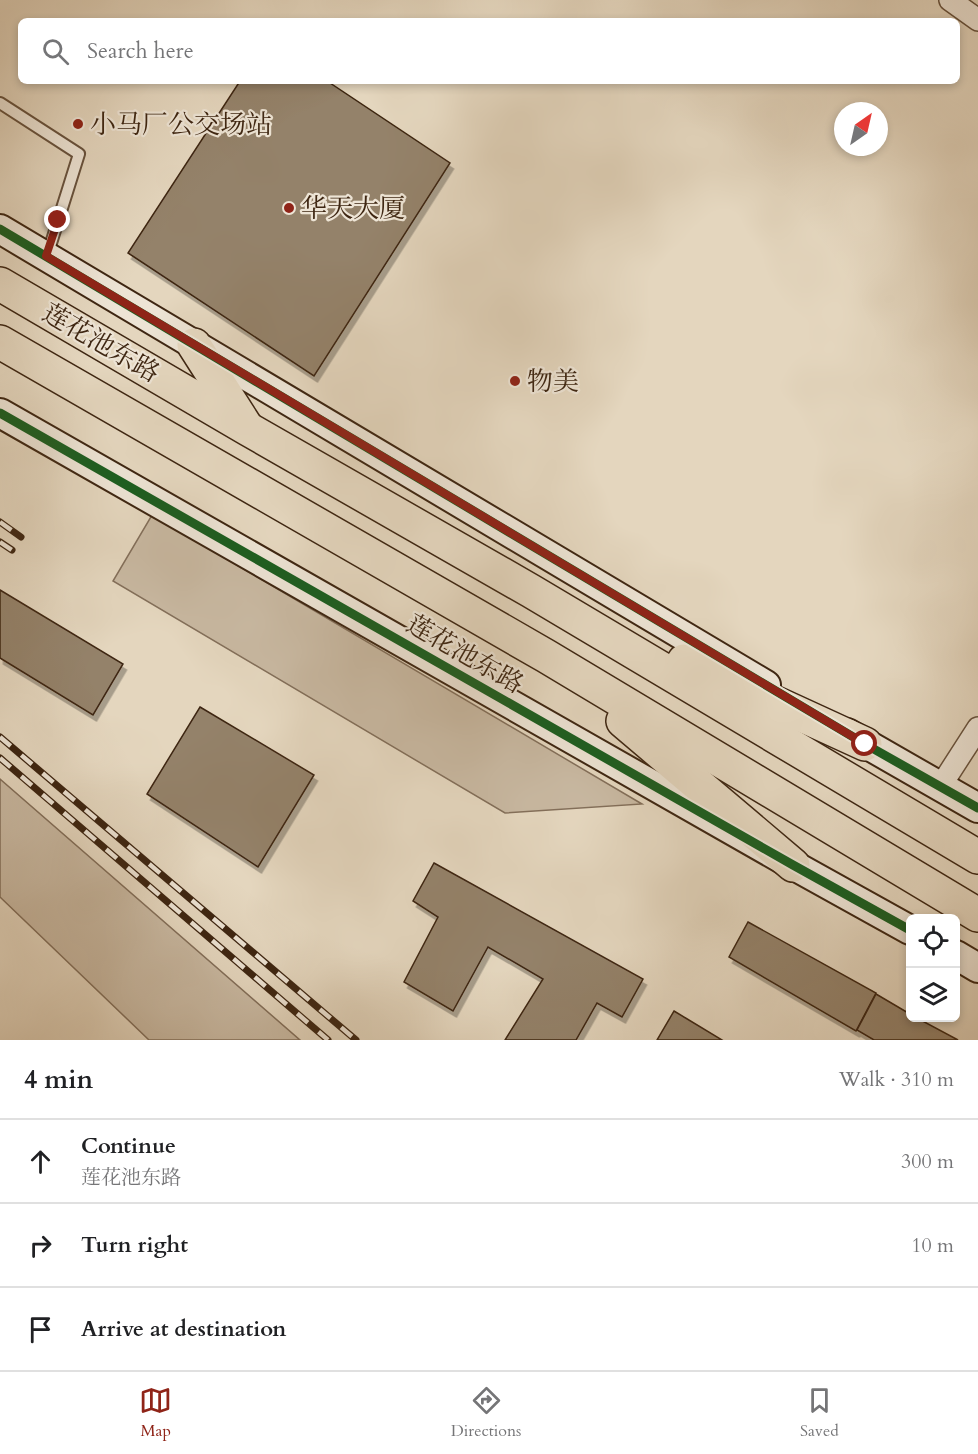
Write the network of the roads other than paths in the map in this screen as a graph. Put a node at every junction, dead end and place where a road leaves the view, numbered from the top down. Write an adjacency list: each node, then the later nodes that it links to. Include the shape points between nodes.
1 (950, 0): 2 (street)
2 (978, 20)
3 (0, 103): 5 (lane, via 79,154)
4 (0, 230): 5 (street, 莲花池东路)
5 (46, 256): 8 (street, 莲花池东路)
6 (0, 284): 10 (highway, 莲花池东路)
7 (0, 342): 12 (highway, 莲花池东路)
8 (194, 345): 10 (highway); 14 (street, 莲花池东路)
9 (0, 413): 18 (street, 莲花池东路)
10 (248, 429): 11 (highway, 莲花池东路)
11 (531, 591): 14 (highway); 17 (highway, 莲花池东路)
12 (546, 656): 18 (highway); 19 (highway, 莲花池东路)
13 (978, 728): 15 (street)
14 (865, 744): 15 (street, 莲花池东路)
15 (940, 787): 16 (street, 莲花池东路)
16 (978, 808)
17 (978, 857)
18 (793, 865): 20 (street, 莲花池东路)
19 (978, 915)
20 (906, 928)
21 (960, 957): 22 (street)
22 (978, 968)

